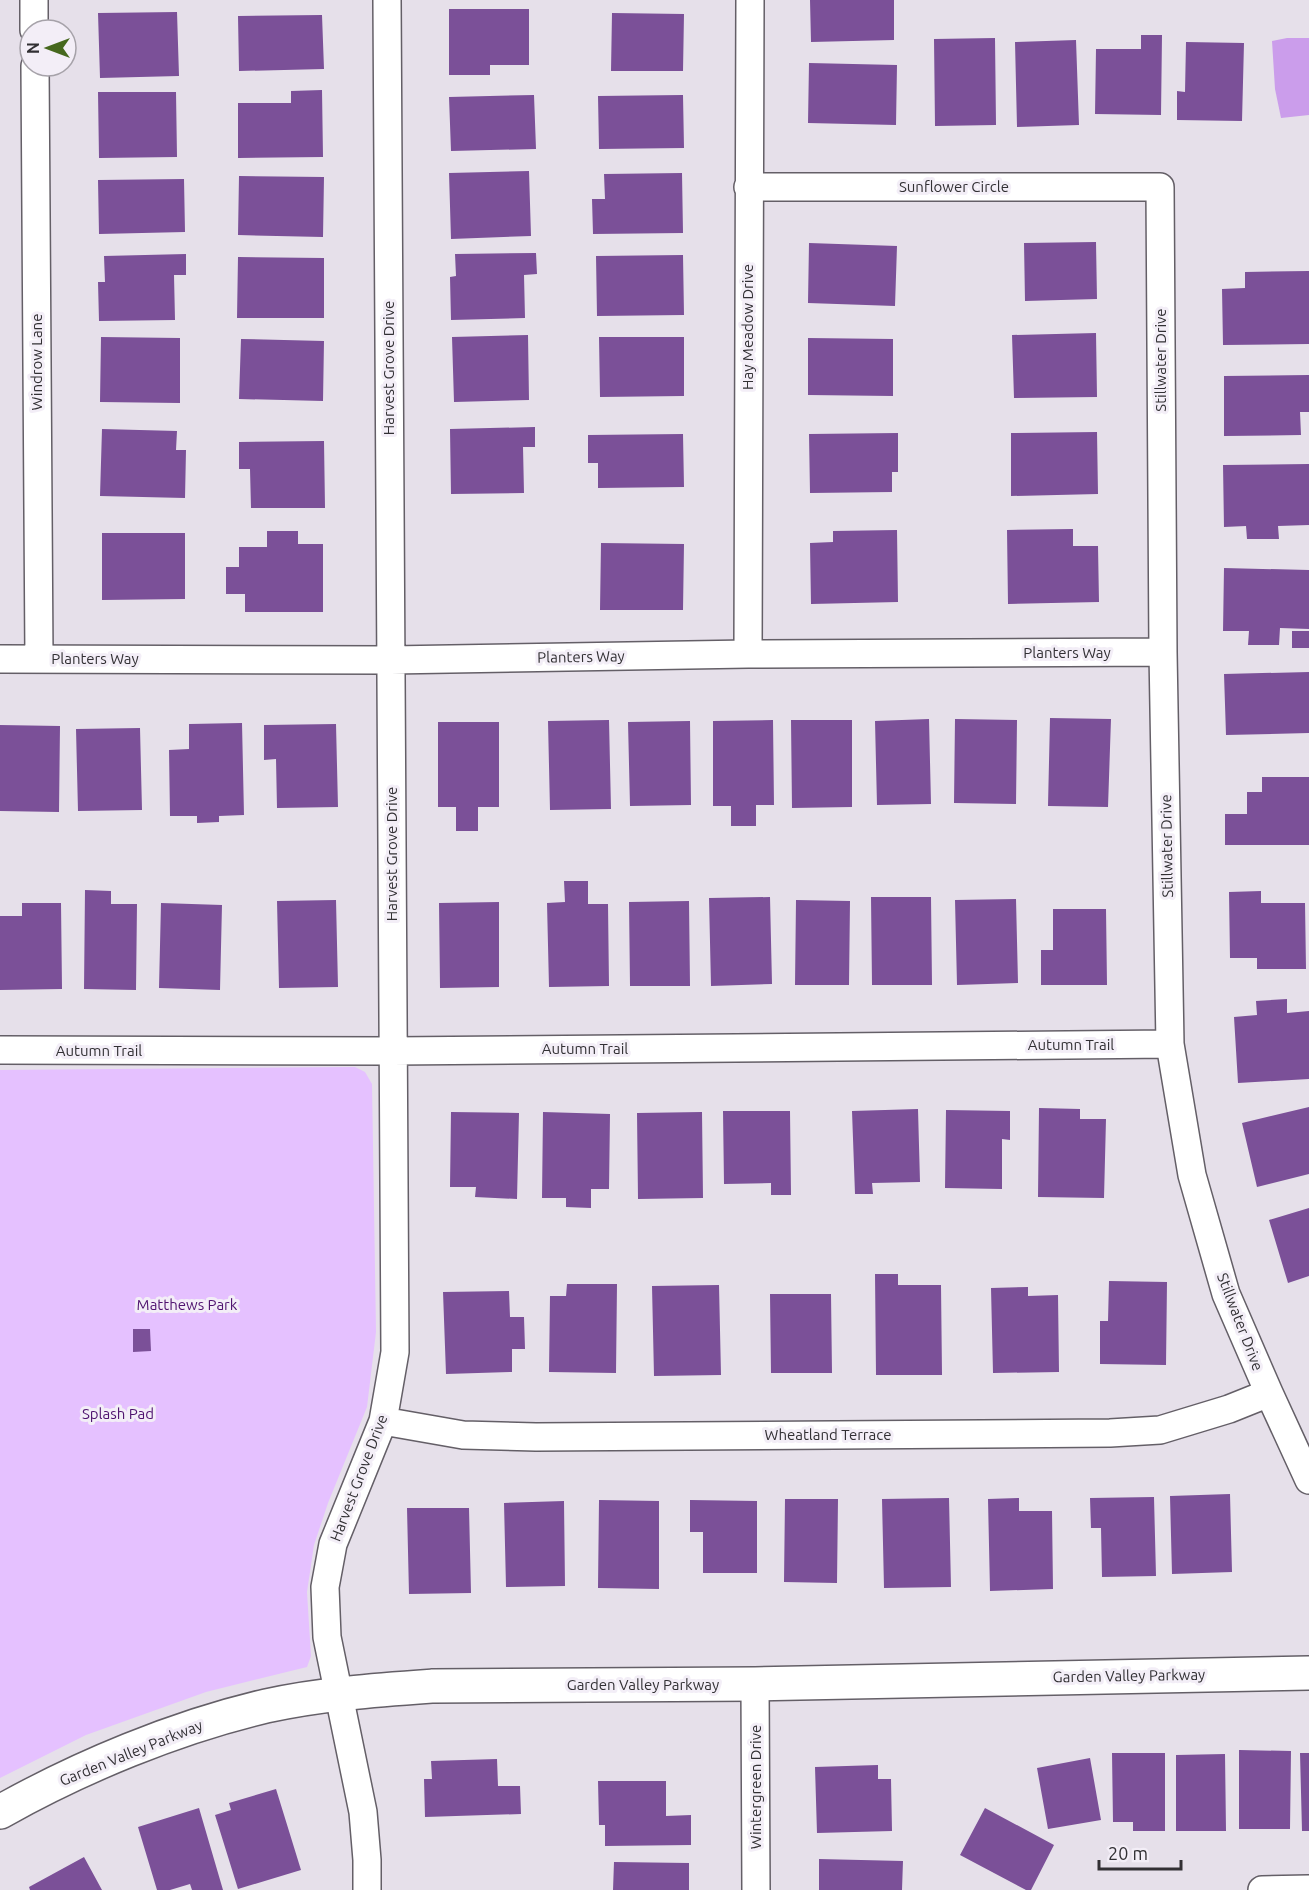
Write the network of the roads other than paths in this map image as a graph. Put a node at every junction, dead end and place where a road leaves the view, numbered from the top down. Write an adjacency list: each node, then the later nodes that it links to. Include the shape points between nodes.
1 (34, 0): 4 (street)
2 (387, 0): 12 (street, Harvest Grove Drive)
3 (750, 0): 6 (street, Hay Meadow Drive)
4 (34, 18)
5 (34, 78): 11 (street, Windrow Lane)
6 (748, 187): 7 (street, Sunflower Circle); 9 (street, Hay Meadow Drive)
7 (1160, 187): 8 (street, Stillwater Drive)
8 (1163, 652): 9 (street, Planters Way); 13 (street, Stillwater Drive)
9 (748, 654): 12 (street, Planters Way)
10 (0, 659): 11 (street, Planters Way)
11 (39, 659): 12 (street, Planters Way)
12 (391, 660): 15 (street, Harvest Grove Drive)
13 (1170, 1044): 15 (street, Autumn Trail); 16 (street, Stillwater Drive, via 1192,1175 1226,1294)
14 (0, 1050): 15 (street, Autumn Trail)
15 (393, 1051): 17 (street, Harvest Grove Drive, via 395,1352)
16 (1269, 1393): 17 (street, Wheatland Terrace, via 1160,1430 1110,1433 463,1436); 18 (street, Stillwater Drive)
17 (383, 1421): 21 (street, Harvest Grove Drive, via 333,1544 325,1587 327,1637)
18 (1309, 1480)
19 (1309, 1673): 20 (street, Garden Valley Parkway)
20 (755, 1684): 21 (street, Garden Valley Parkway, via 433,1686); 25 (street, Wintergreen Drive)
21 (339, 1695): 22 (street, Garden Valley Parkway, via 267,1706 204,1723 115,1757); 24 (street, Harvest Grove Drive, via 363,1812)
22 (0, 1812)
23 (1309, 1889): 26 (street)
24 (367, 1890)
25 (756, 1890)
26 (1262, 1890)

